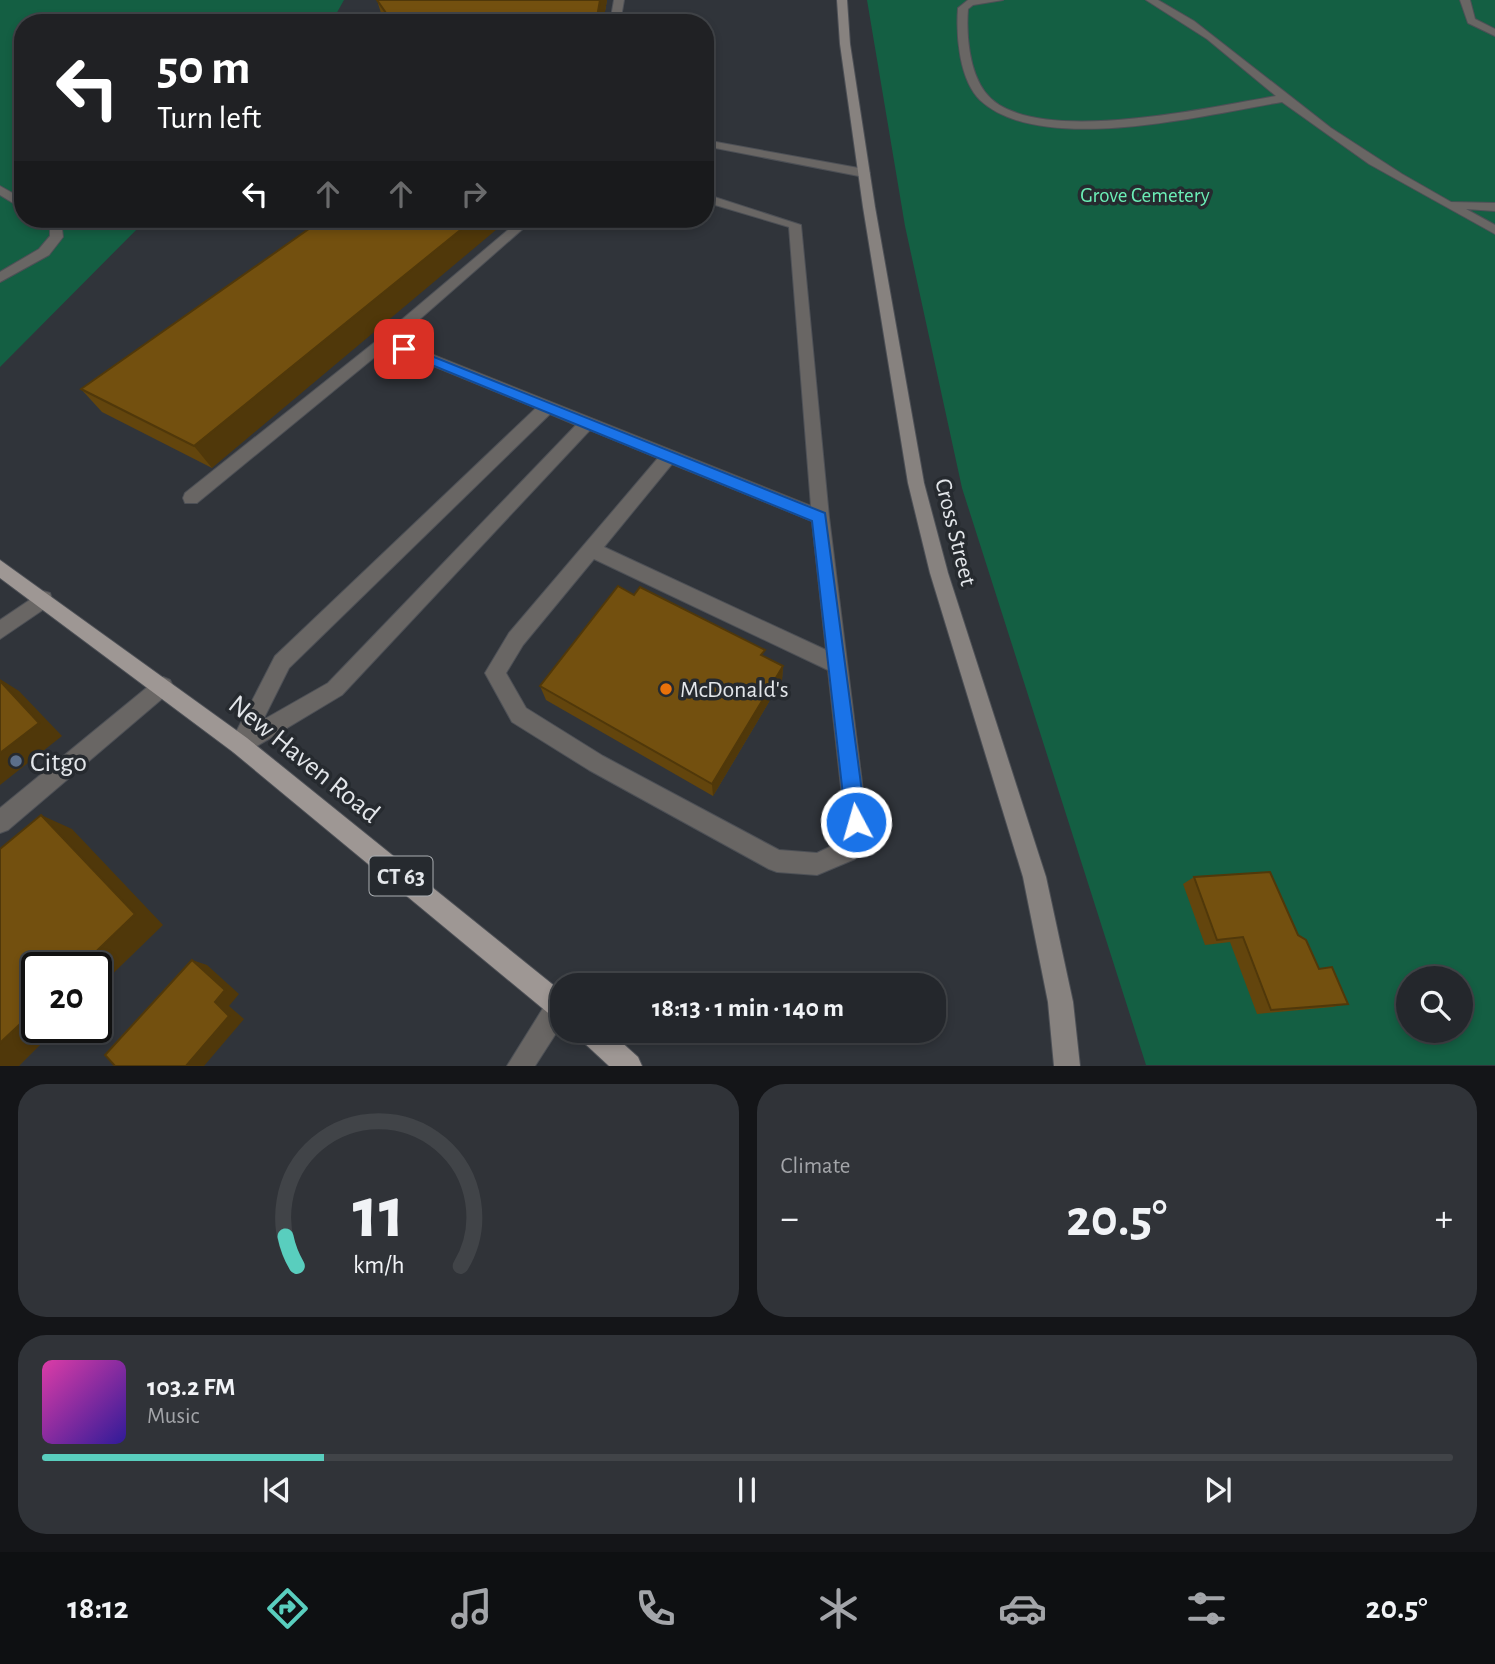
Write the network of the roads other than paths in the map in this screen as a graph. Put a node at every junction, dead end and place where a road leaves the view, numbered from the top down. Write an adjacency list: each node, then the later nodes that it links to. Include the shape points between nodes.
1 (842, 0): 8 (street, Cross Street)
2 (998, 0): 6 (lane, via 971,2 962,8 960,32 979,92 1020,118 1069,125 1126,125)
3 (1151, 0): 6 (lane)
4 (1465, 0): 5 (lane, via 1471,21)
5 (1495, 33)
6 (1285, 98): 10 (lane, via 1373,163)
7 (714, 145): 8 (lane)
8 (864, 173): 35 (street, Cross Street, via 909,449 938,571 1038,890 1051,941)
9 (714, 201): 21 (lane, via 795,225)
10 (1446, 205): 11 (lane); 14 (lane)
11 (1495, 207)
12 (55, 228): 15 (lane, via 57,237 44,252)
13 (517, 228): 16 (lane)
14 (1495, 230)
15 (0, 278)
16 (385, 341): 17 (lane); 20 (lane)
17 (547, 407): 18 (lane); 28 (lane, via 282,662)
18 (587, 423): 19 (lane); 28 (lane, via 335,689)
19 (669, 456): 21 (lane); 22 (lane)
20 (191, 498)
21 (820, 517): 26 (lane)
22 (591, 549): 26 (lane); 26 (lane, via 516,639 495,673 502,688 519,715 530,722 777,861 817,864 847,851 856,822)
23 (0, 568): 24 (main road, New Haven Road / CT 63)
24 (43, 599): 25 (lane); 27 (main road, New Haven Road / CT 63)
25 (0, 631)
26 (838, 665)
27 (163, 686): 28 (main road, New Haven Road / CT 63); 29 (lane)
28 (240, 745): 30 (main road, New Haven Road / CT 63)
29 (0, 822)
30 (550, 998)
31 (550, 1023): 33 (lane)
32 (603, 1043): 34 (main road)
33 (520, 1066)
34 (629, 1066)
35 (1067, 1066)

